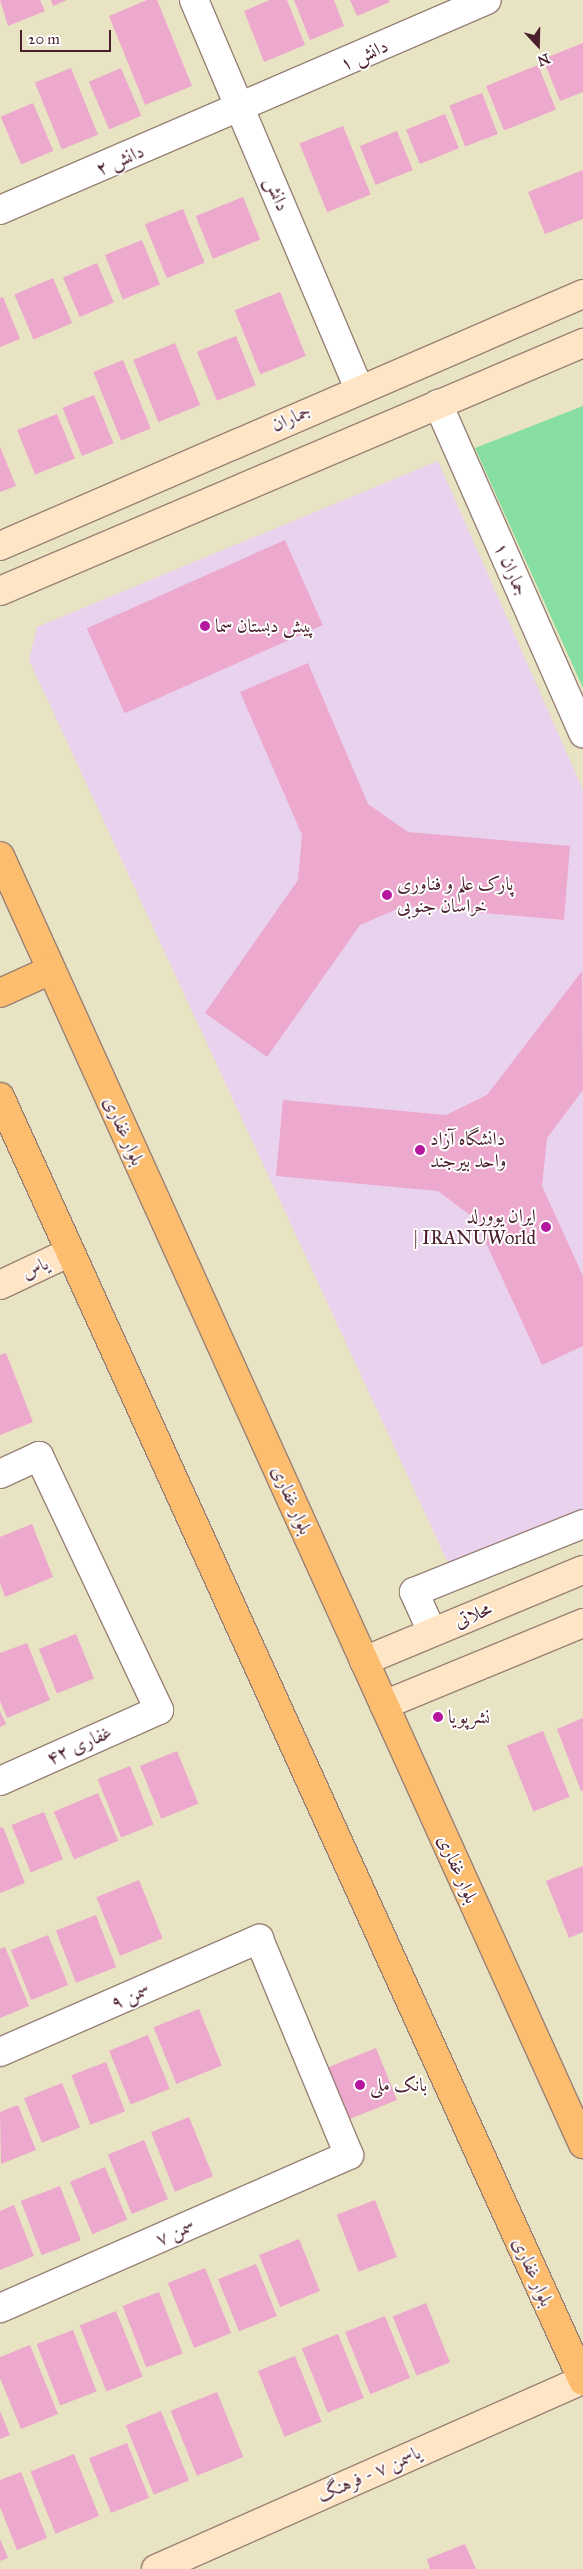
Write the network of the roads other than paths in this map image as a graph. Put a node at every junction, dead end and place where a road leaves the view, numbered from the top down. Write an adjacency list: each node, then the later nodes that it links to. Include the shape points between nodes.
1 (194, 0): 3 (street, دانش)
2 (487, 0): 3 (street, دانش ۱)
3 (240, 110): 4 (street, دانش ۲); 7 (street, دانش)
4 (0, 210)
5 (583, 294): 7 (street, جماران)
6 (583, 342): 8 (street)
7 (359, 388): 9 (street, جماران)
8 (438, 404): 11 (street); 13 (street, جماران ۱)
9 (45, 527): 10 (street, جماران); 11 (street)
10 (0, 546)
11 (61, 565): 12 (street)
12 (0, 591)
13 (583, 733)
14 (0, 856): 15 (main road, بلوار غفاری)
15 (51, 970): 16 (main road); 25 (main road, بلوار غفاری)
16 (0, 992)
17 (0, 1097): 18 (main road, بلوار غفاری)
18 (70, 1252): 19 (street, یاس); 32 (main road, بلوار غفاری)
19 (0, 1284)
20 (0, 1474): 27 (street, غفاری ۴۲, via 39,1456 159,1710)
21 (581, 1531): 24 (street, via 414,1592)
22 (583, 1570): 24 (street, محلاتی)
23 (583, 1623): 26 (street)
24 (432, 1632): 25 (street, محلاتی)
25 (364, 1660): 26 (main road, بلوار غفاری)
26 (384, 1705): 29 (main road, بلوار غفاری)
27 (0, 1781)
28 (0, 2052): 30 (street, سمن ۹, via 259,1939)
29 (583, 2144)
30 (349, 2156): 31 (street, سمن ۷)
31 (0, 2308)
32 (583, 2380): 33 (street, یاسمن ۷ - فرهنگ)
33 (156, 2569)

